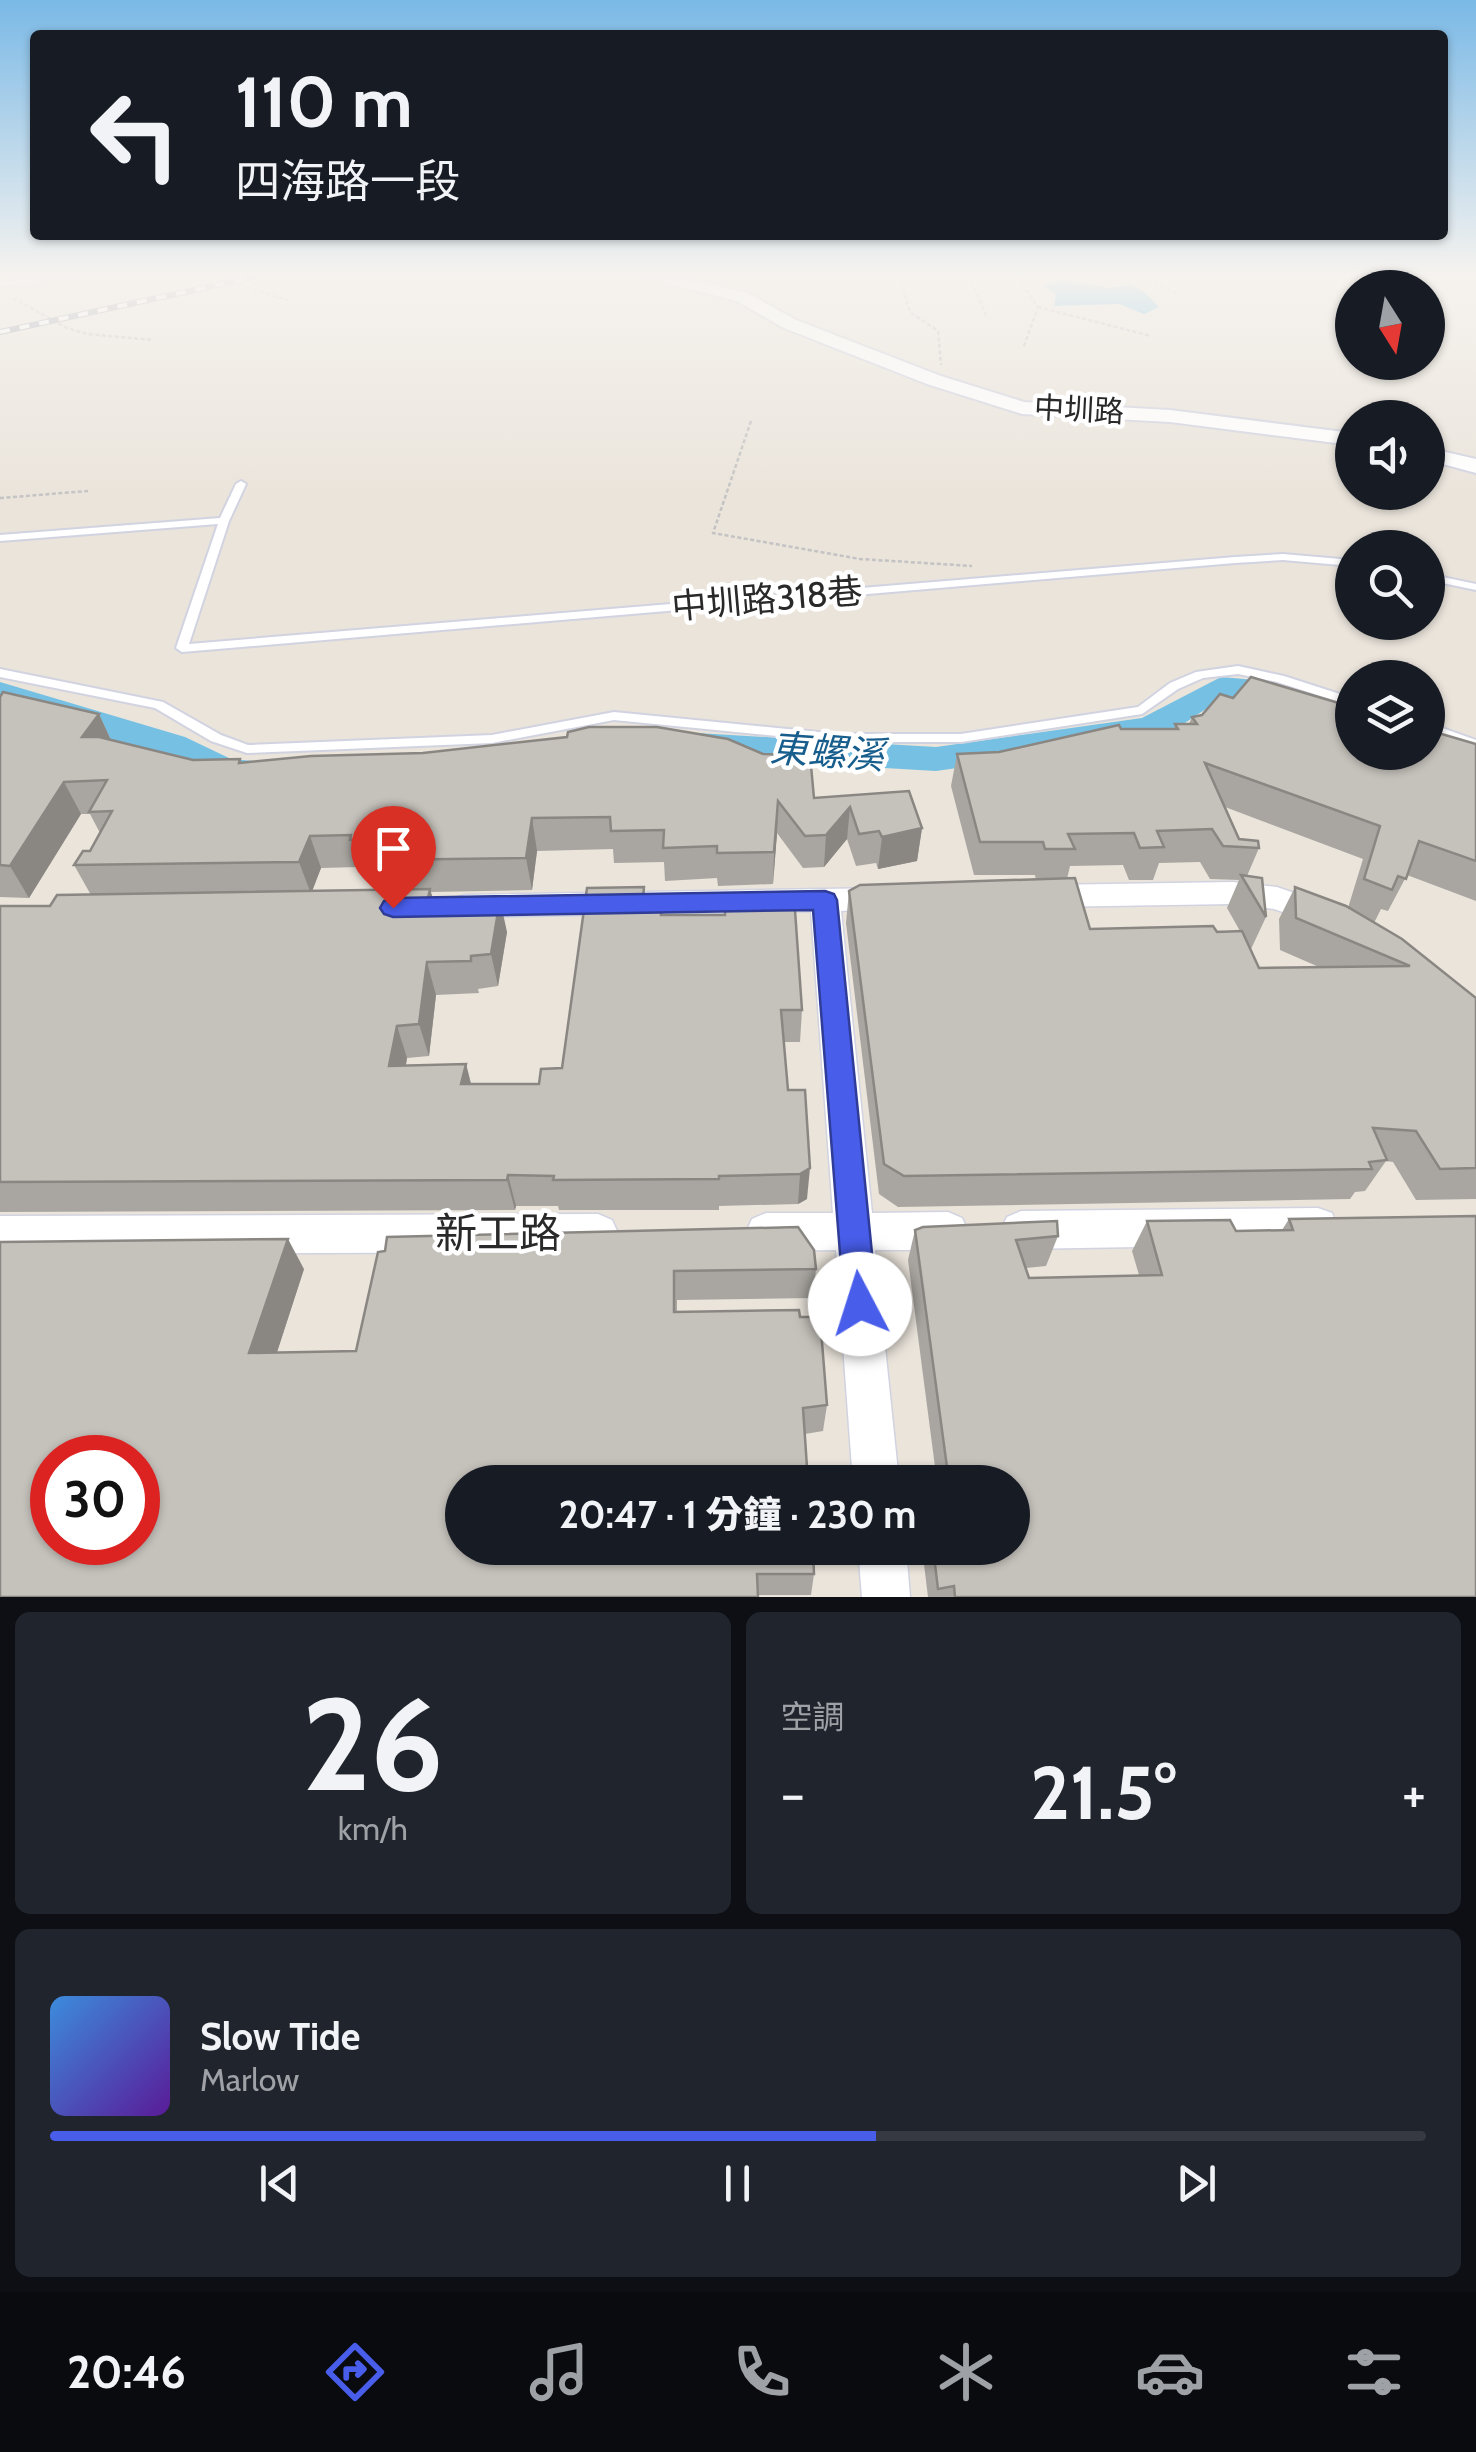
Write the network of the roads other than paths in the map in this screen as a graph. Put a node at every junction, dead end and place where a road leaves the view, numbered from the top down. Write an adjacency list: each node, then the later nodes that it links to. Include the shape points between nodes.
1 (858, 351): 2 (street, 中圳路, via 1048,412 1170,416)
2 (1335, 437)
3 (1445, 458): 4 (street)
4 (1476, 466)
5 (240, 484): 6 (lane)
6 (224, 521): 7 (lane); 8 (lane, 中圳路318巷, via 182,648 1267,558)
7 (0, 538)
8 (1335, 562)
9 (1445, 581): 10 (lane)
10 (1476, 587)
11 (0, 673): 12 (lane, via 158,705 247,749 492,739 614,716 838,738 961,738 1142,710 1200,674 1238,670)
12 (1335, 696)
13 (1445, 734): 14 (lane)
14 (1476, 744)
15 (1021, 897): 19 (street, via 1233,892 1277,898)
16 (903, 899): 17 (street)
17 (825, 900): 18 (street); 23 (street)
18 (432, 907)
19 (1348, 927)
20 (1360, 1225): 23 (street)
21 (636, 1232): 24 (street, 新工路)
22 (735, 1232): 23 (street)
23 (854, 1232): 25 (street)
24 (0, 1234)
25 (875, 1465)
26 (883, 1565): 27 (street)
27 (886, 1597)

